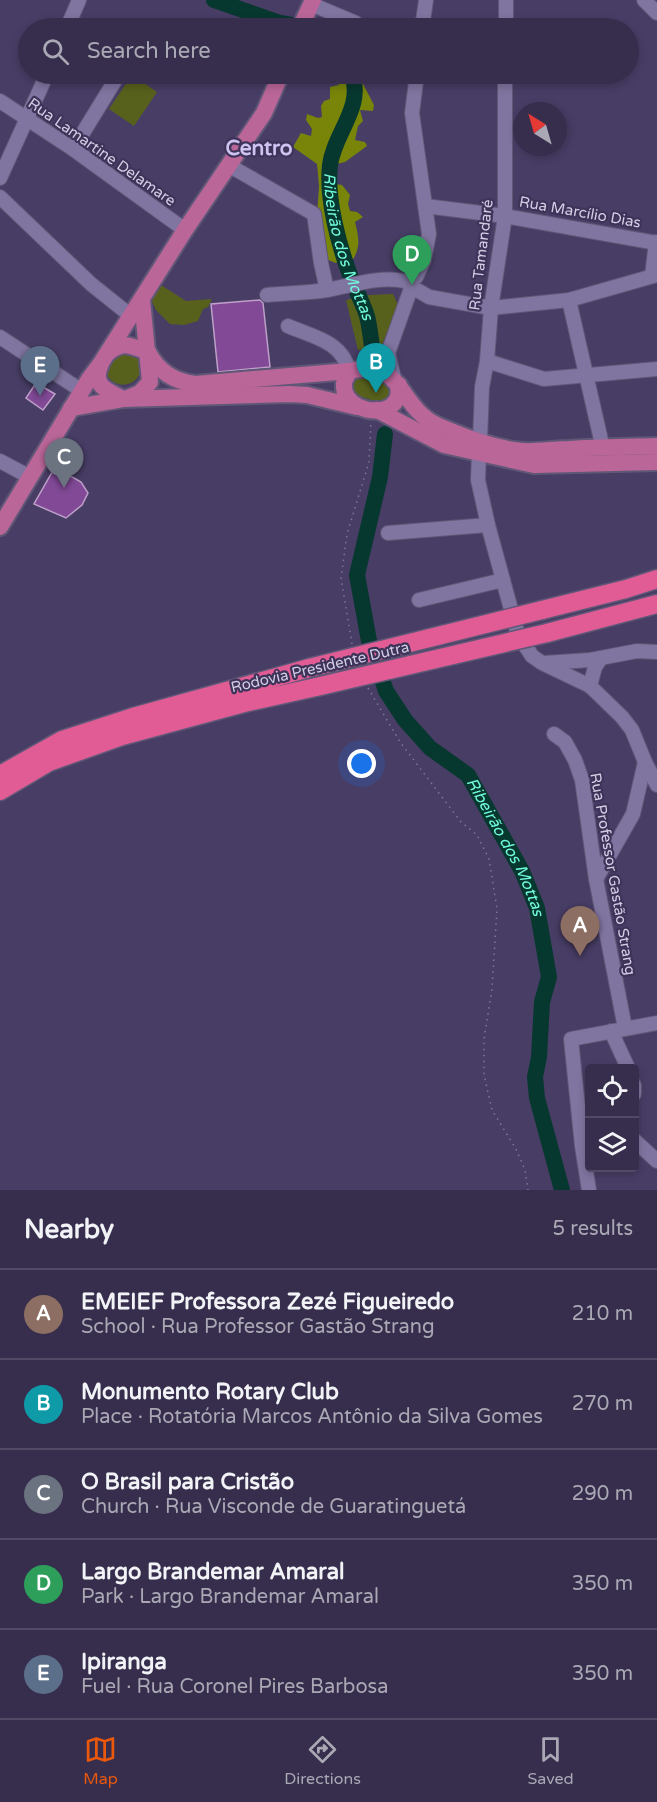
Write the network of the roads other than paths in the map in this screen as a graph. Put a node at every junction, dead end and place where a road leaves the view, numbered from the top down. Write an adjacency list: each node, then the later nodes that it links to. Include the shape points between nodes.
1 (79, 0): 7 (street)
2 (426, 0): 9 (street)
3 (644, 0): 6 (street)
4 (508, 1): 10 (street)
5 (311, 5): 8 (street)
6 (657, 13)
7 (73, 18)
8 (344, 18)
9 (423, 18)
10 (507, 18)
11 (44, 84): 17 (street)
12 (113, 84): 18 (street)
13 (277, 84): 19 (main road, via 264,113)
14 (416, 84): 22 (street, via 412,113)
15 (506, 84): 23 (street, Rua Tamandaré)
16 (0, 101): 17 (street, Rua Lamartine Delamare)
17 (28, 120): 18 (street, Rua Lamartine Delamare); 20 (street)
18 (73, 149): 24 (street, Rua Lamartine Delamare)
19 (230, 166): 24 (main road); 28 (street, via 314,214)
20 (0, 178)
21 (0, 197): 33 (street, via 91,284)
22 (425, 206): 23 (street, Rua Marcílio Dias); 27 (street, via 429,234 424,260)
23 (505, 216): 25 (street, Rua Marcílio Dias); 32 (street, Rua Tamandaré)
24 (185, 230): 30 (main road)
25 (656, 242): 26 (street)
26 (655, 276): 31 (street)
27 (412, 285): 28 (street, via 388,278); 32 (street, via 429,297); 42 (street, via 388,353)
28 (327, 290): 29 (street)
29 (267, 295)
30 (142, 300): 33 (main road); 36 (main road)
31 (568, 300): 32 (street); 41 (street)
32 (491, 308): 38 (street, Rua Tamandaré)
33 (131, 316): 37 (main road)
34 (288, 326): 40 (street, via 336,347)
35 (0, 337): 43 (street)
36 (148, 352): 37 (main road, via 116,346); 40 (main road, via 160,370 178,381 196,384); 44 (main road, via 150,382 140,393)
37 (105, 358): 43 (main road); 44 (main road, via 98,381)
38 (487, 361): 41 (street, via 544,379); 49 (street, Rua Tamandaré)
39 (657, 369): 41 (street)
40 (350, 371): 42 (main road, via 378,369); 46 (main road, via 344,384 348,400)
41 (586, 375): 47 (street)
42 (397, 382): 46 (main road, via 398,398 393,405); 49 (main road, via 421,417)
43 (82, 391): 44 (main road); 45 (main road)
44 (123, 399): 45 (main road); 46 (main road, via 290,394)
45 (70, 408): 52 (main road)
46 (369, 409): 49 (main road, via 444,445)
47 (601, 440)
48 (657, 446): 49 (main road, via 523,451)
49 (480, 447): 51 (main road, via 534,465); 53 (street, Rua Tamandaré, via 478,480)
50 (0, 461): 52 (street)
51 (657, 462)
52 (30, 477): 54 (main road)
53 (488, 525): 55 (street); 57 (street, Rua Tamandaré)
54 (0, 527)
55 (388, 533)
56 (657, 579): 61 (highway)
57 (503, 580): 59 (street); 66 (street, Rua Tamandaré, via 518,635 532,656)
58 (657, 590): 61 (highway, Rodovia Presidente Dutra)
59 (419, 600)
60 (657, 604): 63 (highway, Rodovia Presidente Dutra)
61 (542, 610): 70 (highway, Rodovia Presidente Dutra, bridge, via 133,717 62,740)
62 (657, 615): 63 (highway)
63 (546, 633): 72 (highway, Rodovia Presidente Dutra, bridge, via 244,703 122,736 49,762)
64 (657, 652): 65 (street, via 637,651)
65 (601, 658): 66 (street); 67 (street)
66 (542, 663): 67 (street, Rua Tamandaré)
67 (590, 686): 69 (street, Rua Tamandaré, via 632,730)
68 (554, 734): 73 (street, Rua Professor Gastão Strang, via 565,742 582,780)
69 (645, 762): 71 (street, Rua Tamandaré); 73 (street, via 633,814)
70 (0, 775)
71 (657, 785)
72 (0, 791)
73 (596, 879): 75 (street, Rua Professor Gastão Strang)
74 (657, 1023): 75 (street)
75 (618, 1030): 76 (street, Rua Professor Gastão Strang); 77 (street, via 571,1039)
76 (627, 1064)
77 (585, 1137)
78 (639, 1145): 79 (street)
79 (657, 1161)
80 (588, 1172): 81 (street)
81 (589, 1190)

